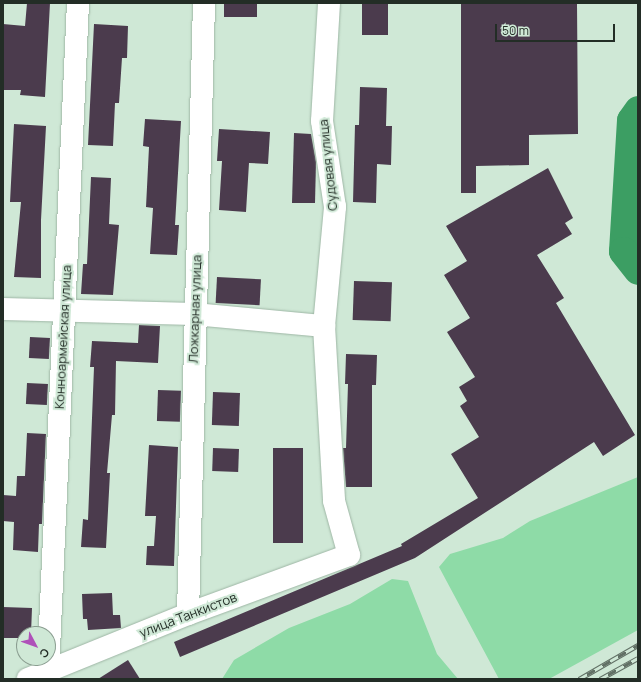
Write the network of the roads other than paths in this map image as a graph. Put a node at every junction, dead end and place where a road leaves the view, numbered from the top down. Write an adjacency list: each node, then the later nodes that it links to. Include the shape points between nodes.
1 (78, 3): 5 (street, Конноармейская улица)
2 (204, 3): 6 (street, Ложкарная улица)
3 (328, 3): 7 (street, Судовая улица, via 322,121 335,207)
4 (3, 309): 5 (street)
5 (64, 311): 6 (street); 10 (street, Конноармейская улица)
6 (194, 314): 7 (street); 9 (street, Ложкарная улица)
7 (324, 326): 8 (street, Судовая улица, via 334,501)
8 (349, 555): 9 (street, улица Танкистов)
9 (188, 614): 10 (street, улица Танкистов)
10 (38, 675)

